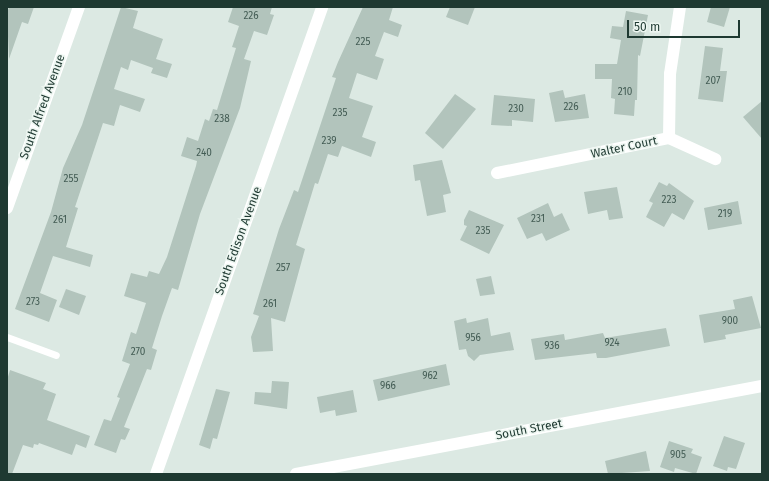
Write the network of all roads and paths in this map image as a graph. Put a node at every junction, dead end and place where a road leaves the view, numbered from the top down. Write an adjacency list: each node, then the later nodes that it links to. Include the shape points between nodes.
1 (79, 7): 7 (street, South Alfred Avenue)
2 (322, 7): 12 (street, South Edison Avenue)
3 (680, 7): 4 (street, Walter Court, via 670,74)
4 (669, 138): 5 (street); 6 (street, Walter Court)
5 (715, 159)
6 (497, 173)
7 (10, 186): 8 (street, South Alfred Avenue)
8 (7, 208)
9 (7, 337): 10 (lane)
10 (56, 354)
11 (762, 386): 13 (street, South Street)
12 (156, 474)
13 (296, 474)

